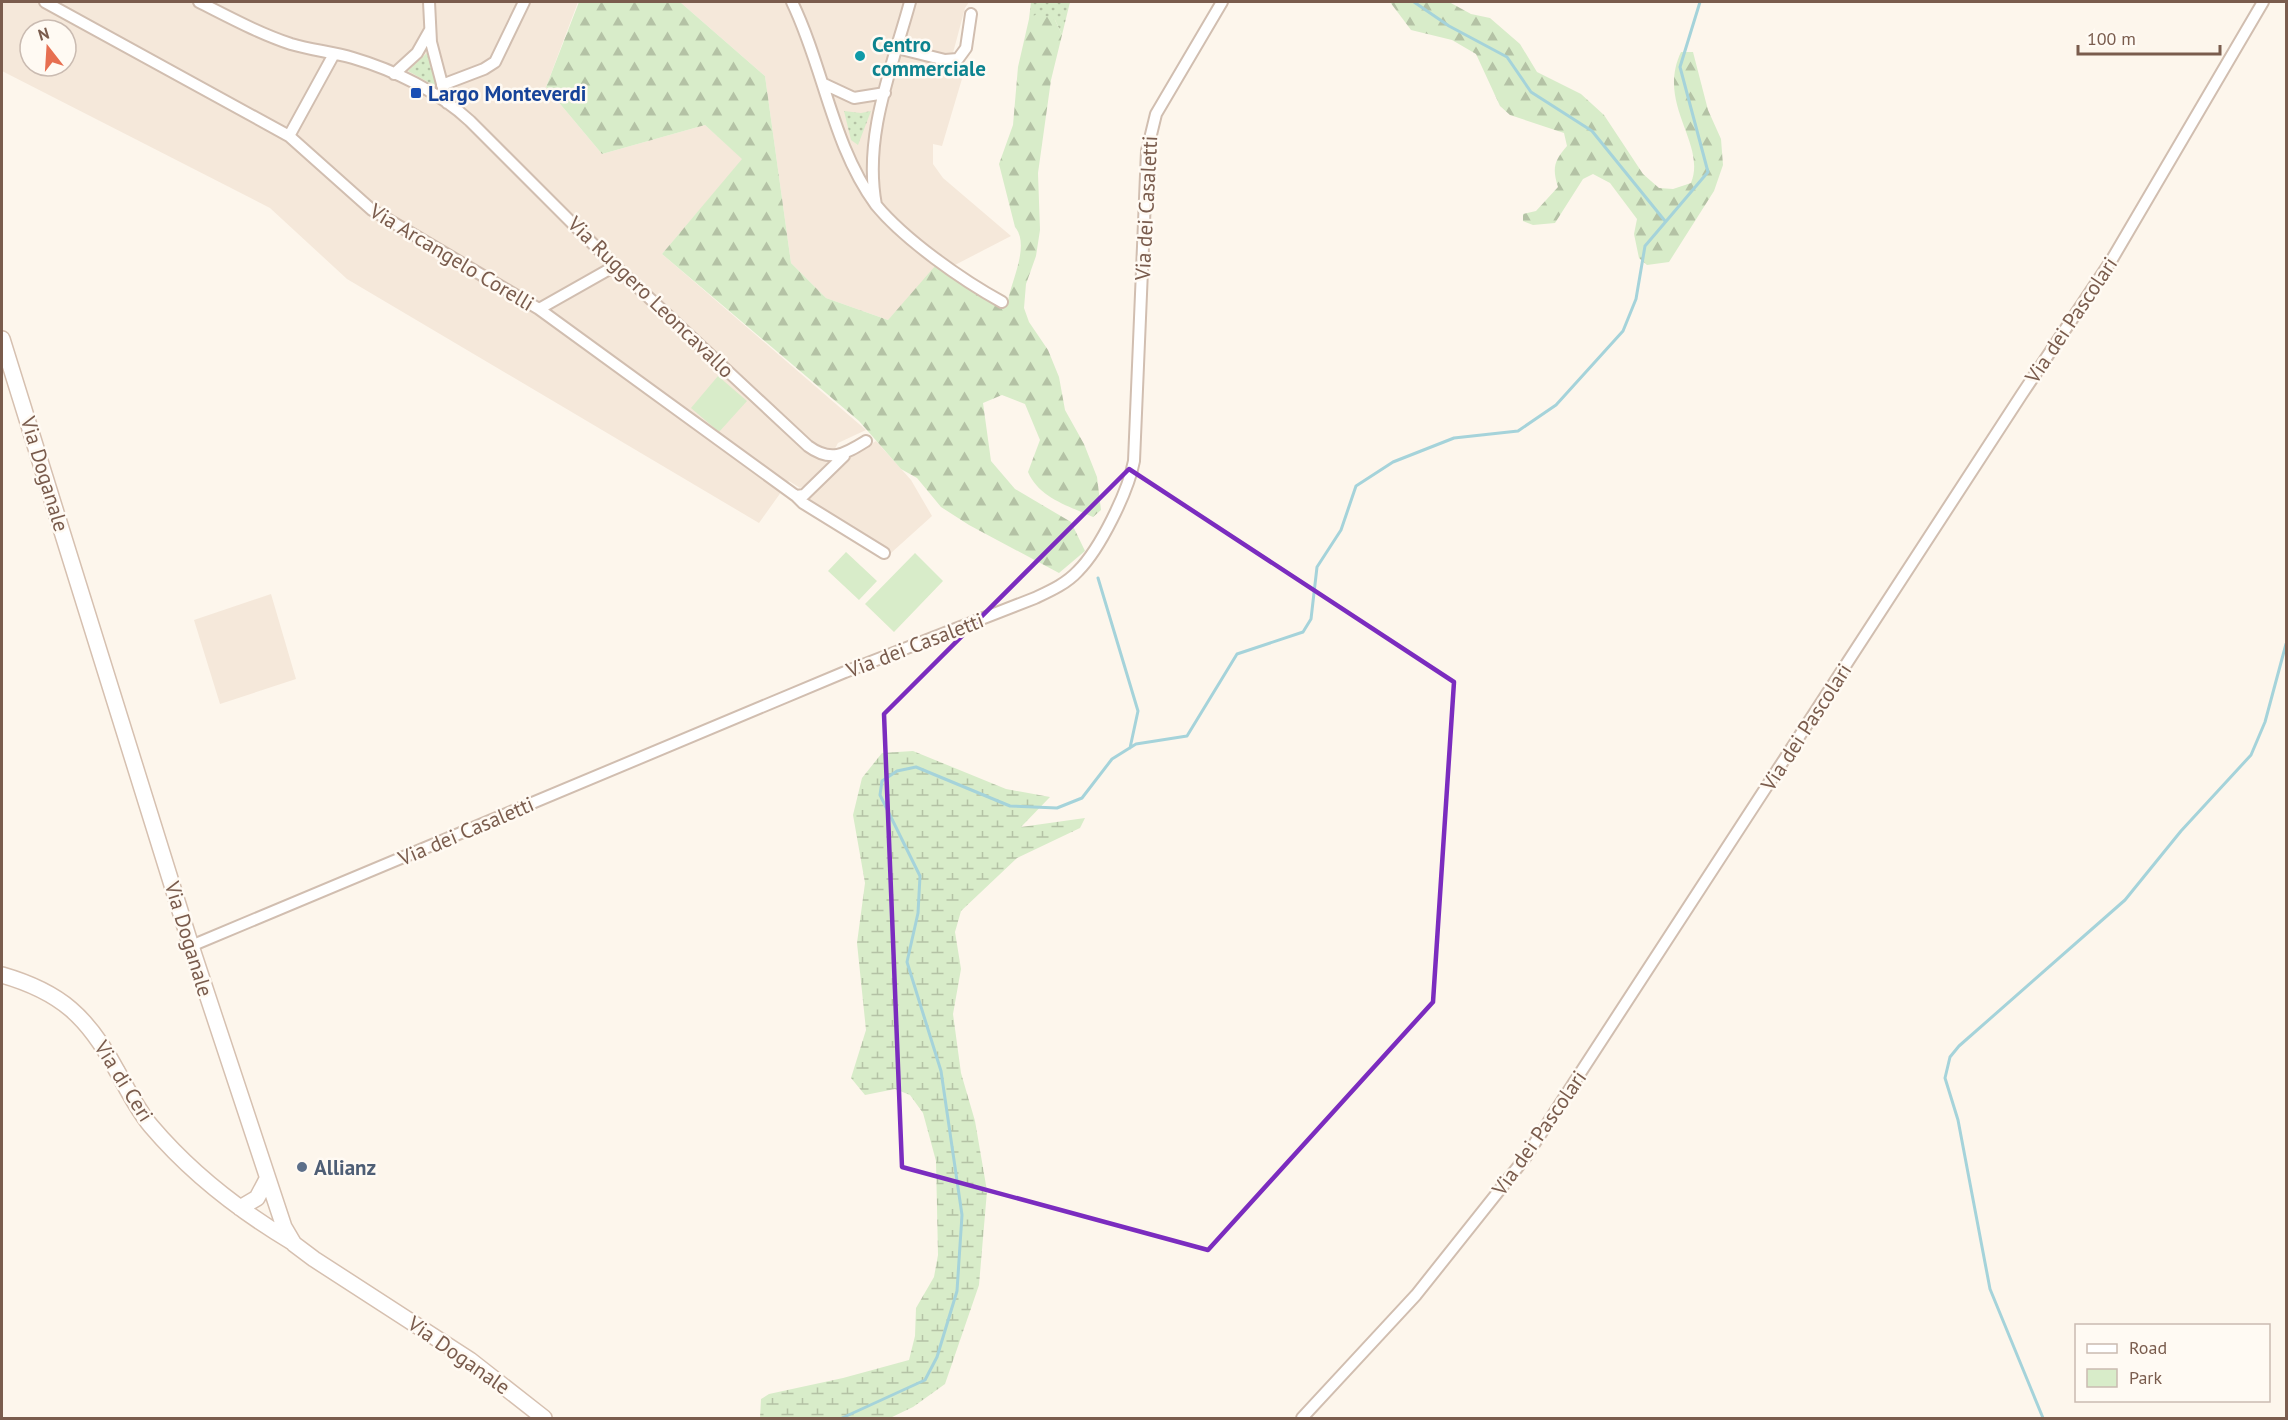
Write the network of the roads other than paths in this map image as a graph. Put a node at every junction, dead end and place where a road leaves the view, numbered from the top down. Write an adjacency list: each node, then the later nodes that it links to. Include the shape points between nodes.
1 (45, 2): 18 (street, Via Arcangelo Corelli)
2 (199, 2): 12 (street, Via Ruggero Leoncavallo, via 268,36)
3 (429, 2): 10 (street)
4 (524, 2): 15 (street, via 495,62)
5 (792, 2): 14 (street)
6 (910, 2): 11 (street)
7 (1222, 2): 28 (street, Via dei Casaletti, via 1151,126 1134,461 1122,499 1078,572 1035,598 845,672)
8 (2263, 2): 36 (street, Via dei Pascolari, via 2111,261 1526,1158 1416,1294)
9 (971, 14): 11 (street, via 966,48 958,59 945,60)
10 (430, 30): 13 (street, via 417,53); 15 (street)
11 (897, 48): 16 (street)
12 (334, 54): 13 (street, Via Ruggero Leoncavallo); 18 (street)
13 (394, 74): 17 (street, Via Ruggero Leoncavallo)
14 (824, 84): 16 (street, via 854,98); 19 (street, via 851,163)
15 (442, 85): 17 (street)
16 (885, 93): 19 (street, via 871,154)
17 (447, 103): 20 (street, Via Ruggero Leoncavallo, via 470,121)
18 (289, 136): 22 (street, Via Arcangelo Corelli, via 372,210)
19 (876, 205): 21 (street, via 950,267)
20 (615, 266): 22 (street); 25 (street, Via Ruggero Leoncavallo, via 803,443 818,452)
21 (1002, 303)
22 (538, 309): 26 (street, Via Arcangelo Corelli)
23 (2, 339): 28 (main road, Via Doganale)
24 (866, 441): 25 (street)
25 (843, 456): 26 (street, via 804,495)
26 (796, 495): 27 (street, Via Arcangelo Corelli)
27 (884, 553)
28 (191, 946): 30 (main road, Via Doganale)
29 (2, 975): 31 (main road, Via di Ceri, via 50,993 79,1015 105,1048 150,1125)
30 (266, 1180): 31 (main road, via 261,1194); 32 (main road, Via Doganale)
31 (240, 1208): 32 (main road); 33 (main road, Via di Ceri)
32 (281, 1221): 33 (main road); 34 (main road, Via Doganale)
33 (264, 1226): 34 (main road, Via di Ceri)
34 (294, 1244): 35 (main road, Via Doganale, via 470,1360)
35 (544, 1419)
36 (1302, 1419)

